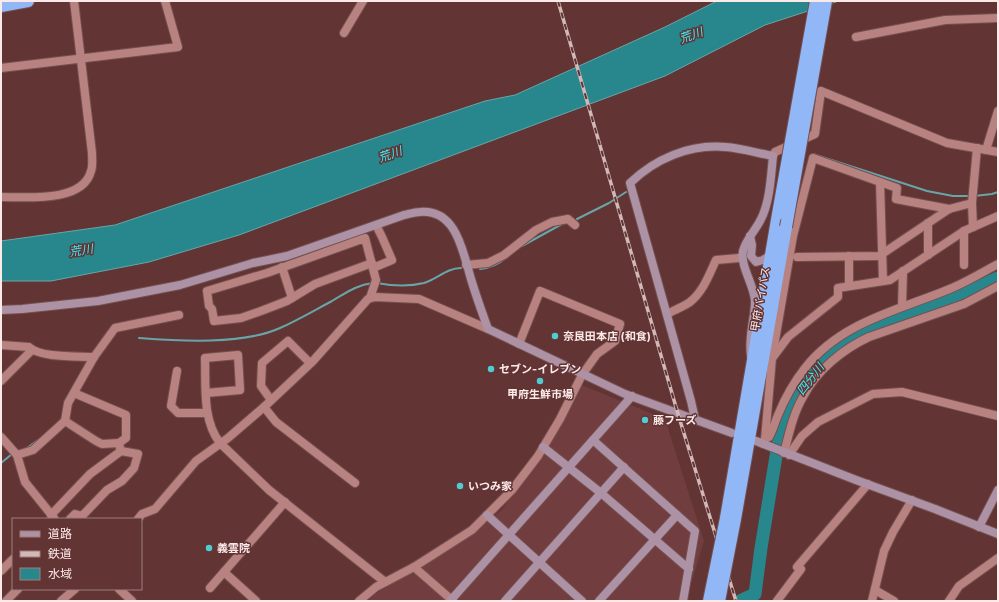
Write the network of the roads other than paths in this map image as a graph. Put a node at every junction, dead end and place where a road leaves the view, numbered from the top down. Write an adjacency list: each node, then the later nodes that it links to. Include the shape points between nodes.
1 (28, 1): 8 (highway)
2 (74, 1): 13 (street)
3 (165, 1): 13 (street, via 178,47)
4 (363, 1): 10 (street)
5 (810, 1): 12 (highway, bridge)
6 (816, 1): 12 (highway, 甲府バイパス, bridge)
7 (826, 1): 93 (highway, 甲府バイパス, bridge)
8 (1, 6)
9 (998, 18): 11 (street, via 945,20)
10 (344, 33)
11 (856, 36)
12 (806, 56): 31 (highway, 甲府バイパス, bridge)
13 (80, 59): 14 (street); 20 (street, via 92,153 91,172 87,180 73,192 64,194)
14 (1, 68)
15 (998, 111): 16 (street)
16 (982, 149): 17 (street); 18 (street, via 947,143 821,91 814,134 775,152); 21 (street)
17 (998, 152)
18 (773, 156): 29 (street, via 762,218); 50 (street, via 725,147 689,149 659,161 630,183)
19 (880, 182): 22 (street, via 897,188 896,199); 30 (street); 56 (street, via 813,158 793,236)
20 (1, 197)
21 (972, 202): 22 (street); 27 (street)
22 (949, 209): 24 (street)
23 (998, 216): 27 (street)
24 (928, 223): 30 (street); 32 (street)
25 (376, 225): 36 (street, via 419,212 434,214 457,233); 39 (street, via 392,260); 48 (street, via 287,256 253,263 180,285 98,301)
26 (575, 225): 36 (street, via 568,219 552,222 488,263)
27 (973, 227): 28 (street)
28 (964, 231): 32 (street); 38 (street)
29 (750, 236): 31 (street, via 751,256 756,262); 58 (street, via 743,252 743,260 755,300 749,343)
30 (882, 254): 33 (street); 42 (street)
31 (771, 255): 58 (highway, 甲府バイパス)
32 (928, 255): 41 (street)
33 (849, 256): 34 (street); 43 (street)
34 (797, 257)
35 (739, 258): 50 (street, via 716,260 696,297)
36 (466, 264): 51 (street)
37 (998, 264): 47 (street, via 953,288)
38 (964, 265)
39 (373, 266): 40 (street, via 365,238); 45 (street, via 315,284); 46 (street, via 376,280)
40 (282, 267): 45 (street); 45 (street, via 206,290 209,306 214,321 241,318)
41 (903, 272): 42 (street); 47 (street)
42 (883, 281): 43 (street)
43 (849, 286): 56 (street, via 838,288 838,297 788,337)
44 (998, 286): 79 (street, via 964,304 869,337 839,356 818,376 803,396 791,424)
45 (292, 298)
46 (370, 298): 51 (street, via 419,299); 57 (street)
47 (902, 307): 74 (street, via 870,319 844,333 824,348 791,388 769,437)
48 (1, 310)
49 (179, 314): 55 (street, via 116,328)
50 (667, 314): 69 (street)
51 (488, 329): 52 (street)
52 (519, 344): 60 (street); 60 (street, via 540,290 620,324 614,341 597,354)
53 (1, 345): 54 (street, via 29,347)
54 (32, 350): 55 (street, via 46,354); 61 (street)
55 (91, 357): 62 (street)
56 (772, 358): 74 (street)
57 (310, 363): 65 (street); 65 (street, via 288,341 262,363 261,386)
58 (752, 366): 93 (highway, 甲府バイパス)
59 (177, 371): 67 (street, via 170,406 178,413)
60 (582, 374): 64 (street); 77 (street)
61 (1, 380)
62 (74, 392): 70 (street, via 68,403); 76 (street, via 126,415 126,438)
63 (206, 393): 63 (street, via 240,390 238,355 205,358); 67 (street)
64 (632, 396): 69 (street); 73 (street)
65 (271, 400): 66 (street)
66 (264, 407): 75 (street); 82 (street, via 276,422)
67 (207, 413): 75 (street, via 214,436)
68 (998, 416): 79 (street, via 902,392 873,394 818,422)
69 (695, 419): 71 (street)
70 (65, 421): 76 (street, via 102,444); 78 (street, via 33,450)
71 (732, 433)
72 (1, 437): 78 (street)
73 (593, 440): 80 (street); 81 (street)
74 (763, 443): 79 (street)
75 (220, 444): 87 (street); 92 (street, via 196,461 155,509)
76 (120, 447): 90 (street, via 90,474); 91 (street, via 138,454 134,468 122,481 107,490 82,516 75,514)
77 (543, 447): 81 (street); 88 (street, via 512,490)
78 (15, 453): 90 (street, via 25,482)
79 (786, 454): 83 (street)
80 (624, 467): 85 (street); 89 (street)
81 (569, 468): 85 (street); 96 (street)
82 (355, 483)
83 (868, 484): 86 (street); 124 (street, via 797,567 801,570)
84 (998, 490): 94 (street)
85 (602, 493): 97 (street); 100 (street)
86 (912, 500): 94 (street); 110 (street, via 884,551)
87 (285, 502): 104 (street); 105 (street)
88 (487, 515): 96 (street); 101 (street, via 472,530)
89 (677, 515): 97 (street); 102 (street, via 695,531)
90 (54, 518)
91 (71, 518)
92 (139, 518)
93 (730, 519): 122 (highway, 甲府バイパス, bridge); 123 (highway, 甲府バイパス, bridge)
94 (979, 527): 95 (street)
95 (998, 534)
96 (509, 535): 100 (street); 112 (street)
97 (655, 540): 102 (street); 120 (street)
98 (998, 558): 127 (street, via 959,586)
99 (12, 561): 103 (street)
100 (540, 562): 118 (street); 119 (street)
101 (414, 567): 105 (street); 112 (street)
102 (688, 569): 121 (street)
103 (1, 571)
104 (224, 572): 106 (street); 116 (street)
105 (385, 582): 117 (street)
106 (210, 588)
107 (17, 590): 113 (street)
108 (74, 590): 114 (street)
109 (120, 590): 115 (street)
110 (875, 590): 125 (street); 126 (street)
111 (1, 599): 113 (street)
112 (452, 600)
113 (5, 601)
114 (61, 601)
115 (132, 601)
116 (256, 601)
117 (359, 601)
118 (505, 601)
119 (582, 601)
120 (599, 601)
121 (683, 601)
122 (709, 601)
123 (719, 601)
124 (777, 601)
125 (872, 601)
126 (894, 601)
127 (949, 601)

